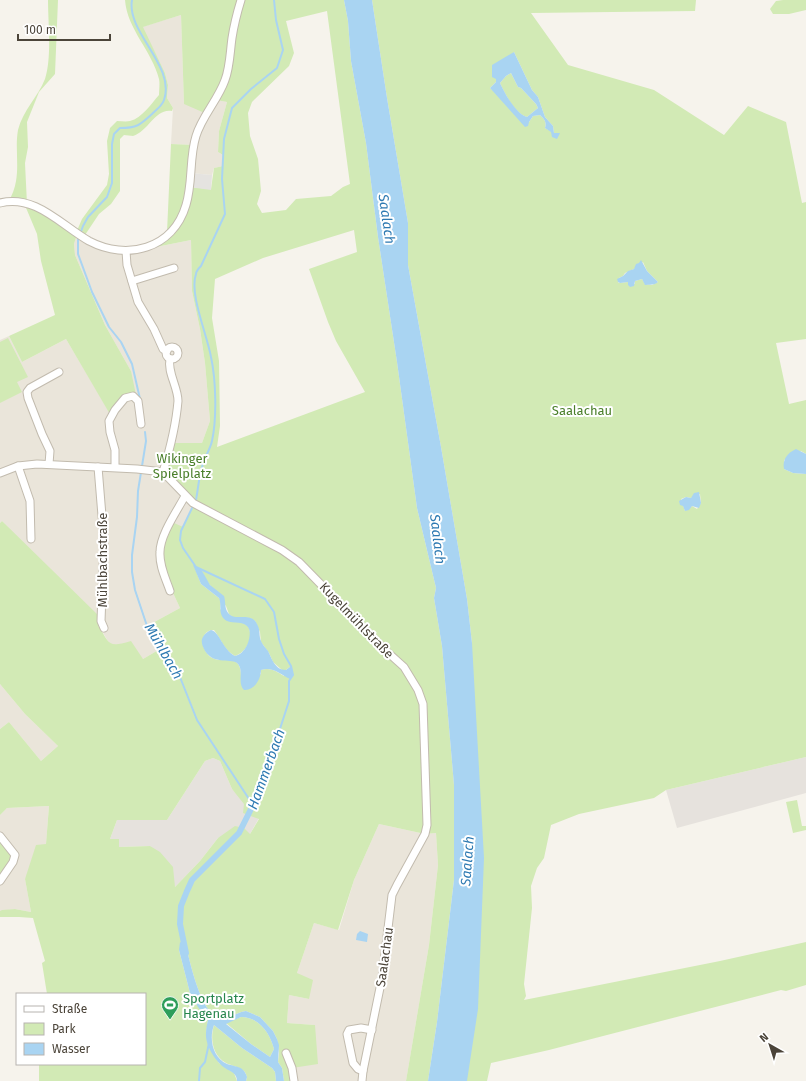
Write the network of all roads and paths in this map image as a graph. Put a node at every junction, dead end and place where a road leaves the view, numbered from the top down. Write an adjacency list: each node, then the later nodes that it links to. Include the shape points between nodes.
1 (242, 0): 3 (street, via 234,24 226,78 196,135 188,194 182,215 175,227 162,240 144,248)
2 (0, 203): 3 (street, via 17,201 34,206 83,238 106,248)
3 (126, 251): 5 (street)
4 (174, 268): 5 (street)
5 (132, 281): 6 (street, via 138,302)
6 (167, 351): 7 (street); 7 (street, via 171,347 178,350 176,358)
7 (170, 359): 14 (street, via 169,366 178,401)
8 (59, 372): 10 (street, via 27,392 50,451)
9 (141, 424): 13 (street, via 138,401 133,396 124,398 109,421 115,450)
10 (48, 464): 11 (street); 12 (street)
11 (18, 466): 15 (street); 17 (street, via 30,501)
12 (98, 467): 13 (street); 19 (street, Mühlbachstraße, via 104,540 101,621)
13 (115, 467): 14 (street)
14 (163, 472): 16 (street, Kugelmühlstraße)
15 (0, 473)
16 (185, 496): 18 (street, via 160,547 160,560); 22 (street, Kugelmühlstraße, via 201,508 282,550 299,562 404,667 418,690 423,704 427,825 425,834)
17 (31, 539)
18 (170, 592)
19 (104, 628)
20 (0, 836): 21 (street, via 15,855)
21 (0, 881)
22 (397, 884): 23 (street, Saalachau, via 392,895 382,978)
23 (372, 1030): 25 (street, Saalachau); 25 (street, via 355,1028 347,1034 353,1063)
24 (286, 1053): 26 (street)
25 (363, 1071): 27 (street, Saalachau)
26 (294, 1081)
27 (362, 1081)

